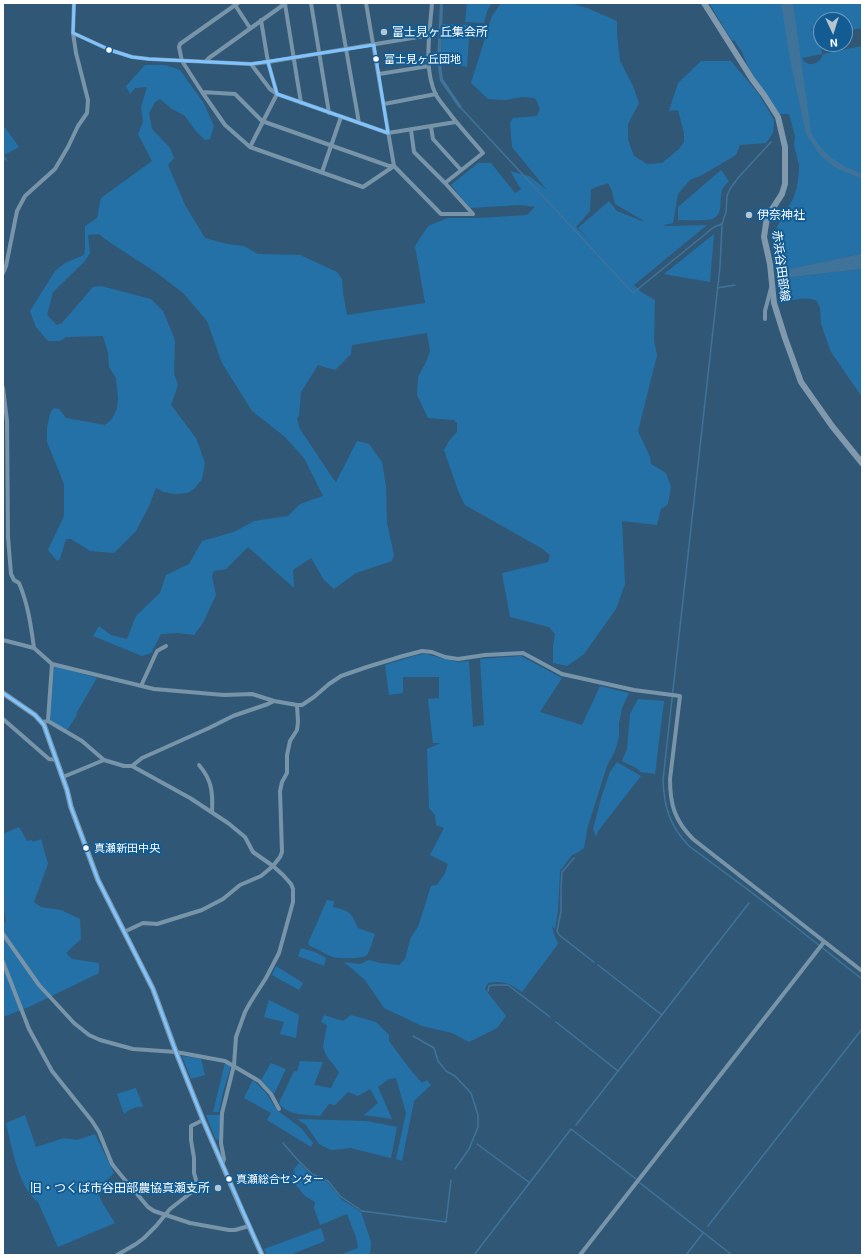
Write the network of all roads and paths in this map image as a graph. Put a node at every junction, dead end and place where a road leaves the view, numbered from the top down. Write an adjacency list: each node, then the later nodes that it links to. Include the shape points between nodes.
1 (74, 3): 11 (street)
2 (311, 3): 15 (street)
3 (338, 3): 14 (street)
4 (366, 3): 13 (street)
5 (432, 3): 12 (street)
6 (704, 3): 43 (main road, 赤浜谷田部線, via 778,117 782,130 785,147 785,184 782,194 767,217 764,237)
7 (237, 4): 10 (street); 17 (street, via 180,44)
8 (286, 4): 9 (street); 16 (street)
9 (261, 20): 10 (street); 19 (street)
10 (250, 28): 18 (street)
11 (73, 33): 17 (street, via 119,54); 42 (street, via 88,100 87,113 55,169 24,196 17,211)
12 (430, 35): 13 (street); 21 (street)
13 (374, 45): 14 (street); 22 (street)
14 (346, 49): 15 (street); 32 (street)
15 (320, 53): 16 (street); 28 (street)
16 (294, 58): 19 (street); 26 (street)
17 (182, 61): 18 (street); 23 (street)
18 (206, 61): 20 (street)
19 (268, 62): 20 (street); 24 (street)
20 (251, 64): 24 (street, via 270,89)
21 (429, 66): 22 (street); 25 (street)
22 (379, 74): 27 (street)
23 (202, 92): 30 (street, via 235,94); 37 (street, via 225,125)
24 (277, 94): 26 (street); 30 (street)
25 (436, 94): 27 (street); 31 (street)
26 (301, 103): 28 (street)
27 (384, 104): 35 (street)
28 (329, 113): 29 (street)
29 (341, 117): 32 (street); 36 (street)
30 (264, 122): 36 (street); 37 (street)
31 (456, 122): 33 (street); 39 (street, via 483,153)
32 (359, 123): 35 (street)
33 (431, 127): 34 (street); 39 (street, via 433,139)
34 (411, 130): 35 (street); 41 (street, via 414,152)
35 (388, 133): 38 (street)
36 (331, 146): 38 (street); 40 (street)
37 (250, 147): 40 (street)
38 (394, 166): 40 (street, via 363,186); 41 (street, via 441,214 473,214)
39 (461, 170): 41 (street)
40 (322, 172)
41 (445, 183)
42 (3, 273)
43 (772, 287): 44 (street); 46 (main road, 赤浜谷田部線, via 776,310 801,382)
44 (765, 319)
45 (3, 388): 49 (street, via 11,574 22,591 30,617)
46 (862, 463)
47 (3, 640): 49 (street)
48 (166, 646): 51 (street, via 158,651)
49 (34, 648): 50 (street)
50 (52, 664): 51 (street); 56 (street)
51 (141, 686): 53 (street, via 224,695 252,694)
52 (4, 696): 56 (street)
53 (274, 701): 54 (street); 60 (street, via 233,716 142,758)
54 (297, 706): 63 (street, via 297,730 290,740 287,773 280,791 282,852); 66 (street, via 314,697 341,676 422,651 458,659 523,653 562,674 634,690 680,696 670,791 672,805 682,828)
55 (3, 719): 57 (street, via 50,759)
56 (45, 721): 57 (street); 58 (street, via 82,742)
57 (57, 760): 61 (street)
58 (104, 760): 60 (street); 61 (street)
59 (199, 765): 62 (street, via 210,783 213,796)
60 (132, 766): 62 (street)
61 (63, 777): 64 (street, via 94,871)
62 (212, 812): 63 (street, via 245,837 253,852)
63 (273, 866): 64 (street, via 261,876 240,885 224,899 202,910 157,924 143,923); 70 (street, via 291,884 293,902 280,953 242,1020 236,1037)
64 (124, 932): 69 (street, via 153,989)
65 (3, 934): 69 (street, via 39,985 81,1030 94,1037 133,1049)
66 (823, 943): 68 (street); 78 (street)
67 (3, 962): 74 (street, via 28,1029 52,1071 92,1121 112,1164 148,1207)
68 (862, 971)
69 (176, 1052): 70 (street); 72 (street)
70 (234, 1065): 71 (street, via 259,1081 271,1094); 73 (street, via 222,1113)
71 (279, 1109)
72 (203, 1120): 73 (street); 74 (street, via 191,1126 197,1188)
73 (222, 1165): 75 (street)
74 (164, 1215): 75 (street, via 229,1230); 76 (street, via 144,1238)
75 (249, 1226): 77 (street)
76 (117, 1255)
77 (262, 1255)
78 (580, 1255)

